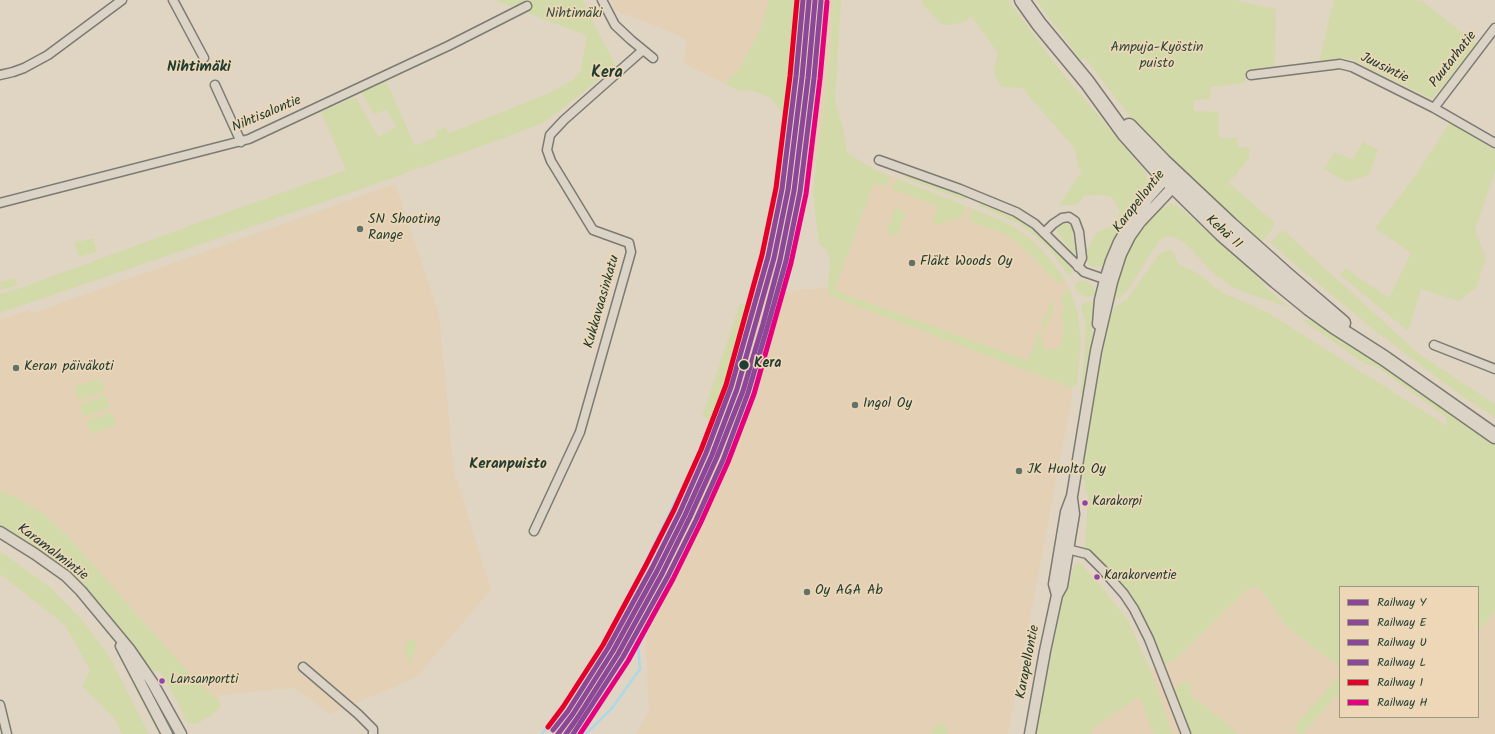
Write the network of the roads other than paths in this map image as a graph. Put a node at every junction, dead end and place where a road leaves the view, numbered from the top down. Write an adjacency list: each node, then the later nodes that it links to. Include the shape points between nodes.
1 (122, 0): 10 (street, via 48,55 24,68)
2 (173, 0): 8 (street)
3 (602, 0): 7 (street, via 615,25)
4 (1022, 0): 17 (highway, Kehä II, via 1124,133)
5 (527, 6): 14 (street, Nihtisalontie, via 450,45)
6 (1495, 28): 13 (street, Puutarhatie)
7 (643, 50): 9 (street); 25 (street, Kukkavaasinkatu, via 550,135 547,150 551,161 593,230 629,242 631,252 580,432)
8 (204, 58)
9 (653, 58)
10 (0, 75)
11 (1251, 75): 13 (street, Juusintie, via 1340,64 1352,67)
12 (215, 85): 14 (street)
13 (1434, 108): 15 (street, Juusintie)
14 (241, 142): 18 (street, Nihtisalontie)
15 (1495, 143)
16 (880, 160): 19 (street, via 1016,212)
17 (1172, 180): 21 (street, Karapellontie, via 1148,198 1126,230 1111,261); 24 (highway, Kehä II, via 1222,234 1276,281 1334,326)
18 (0, 204)
19 (1044, 233): 20 (street); 20 (street, via 1062,218 1069,217 1075,220 1080,232 1082,258)
20 (1078, 266): 21 (street, via 1084,272)
21 (1109, 281): 27 (street, Karapellontie, via 1099,308 1096,351 1072,496 1074,514)
22 (1434, 345): 23 (street)
23 (1495, 369)
24 (1495, 436)
25 (534, 531)
26 (0, 532): 28 (street, Karamalmintie, via 66,576 82,591)
27 (1064, 548): 35 (street, Karapellontie, via 1054,584 1057,595); 36 (street, via 1087,554 1124,594 1134,609 1149,639)
28 (116, 635): 33 (street, Karamalmintie); 34 (street, Karamalmintie, via 152,682)
29 (303, 667): 31 (street)
30 (0, 705): 32 (street)
31 (373, 732)
32 (8, 734)
33 (167, 734)
34 (181, 734)
35 (1030, 734)
36 (1186, 734)

